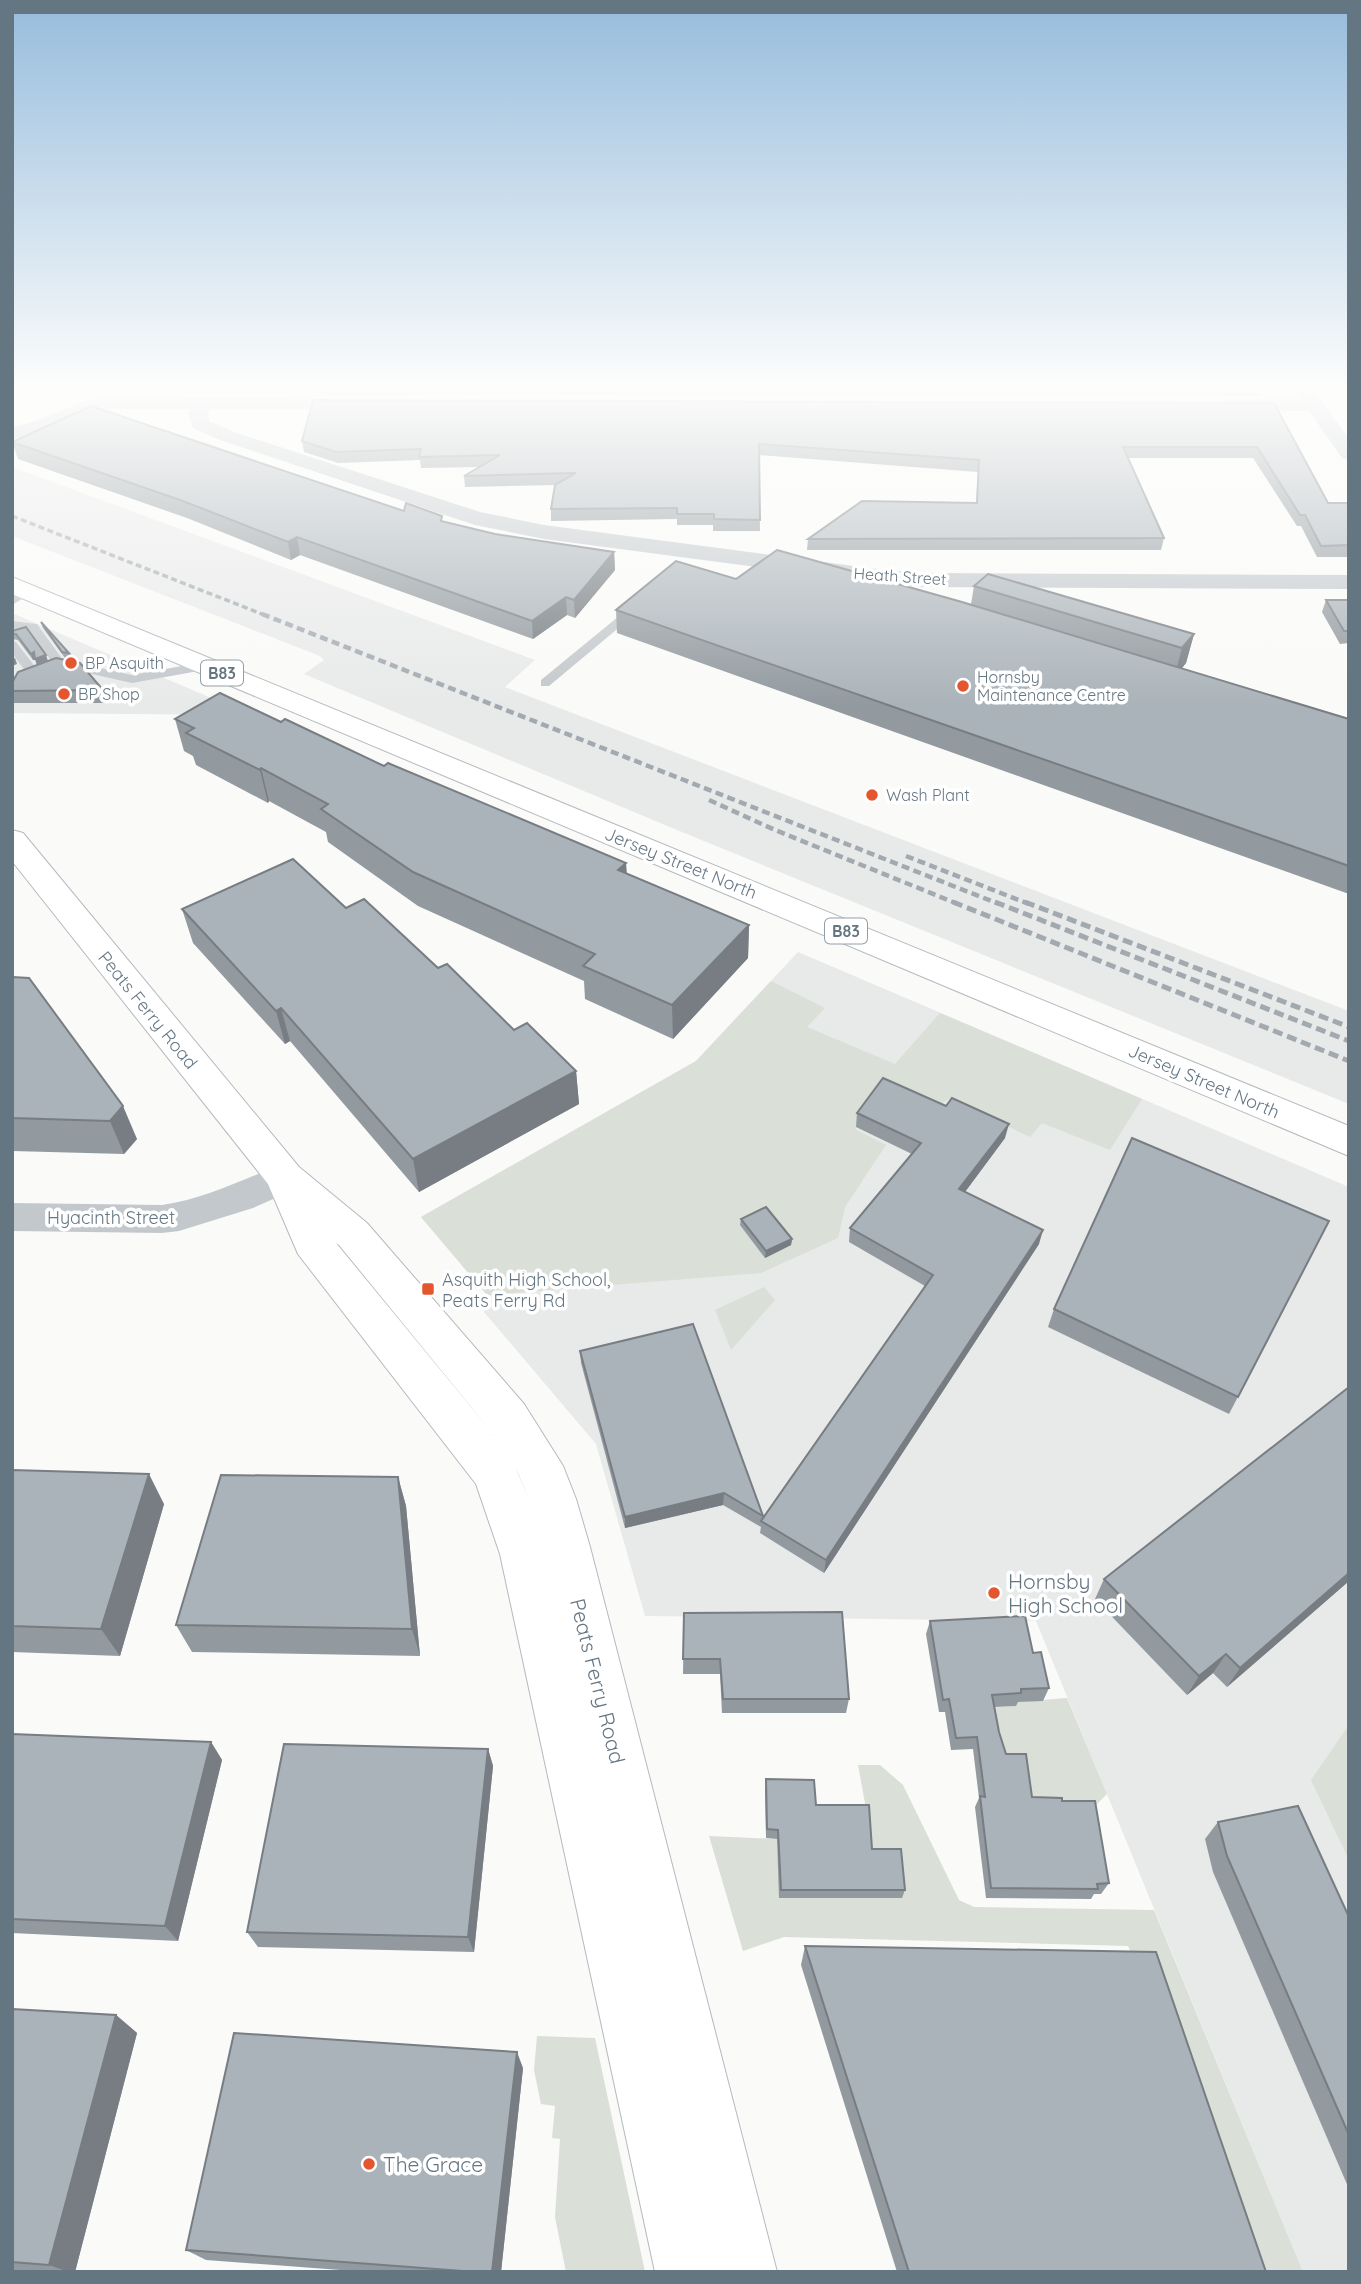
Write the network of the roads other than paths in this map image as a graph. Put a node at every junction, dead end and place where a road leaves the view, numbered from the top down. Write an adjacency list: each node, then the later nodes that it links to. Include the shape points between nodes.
1 (399, 493): 2 (street, Heath Street, via 475,518 544,532 696,559 884,577 930,589)
2 (1349, 582)
3 (18, 593): 8 (main road, Jersey Street North / B83)
4 (641, 605): 11 (lane)
5 (12, 625): 7 (lane, via 33,627)
6 (12, 645): 9 (lane)
7 (60, 663): 8 (lane, via 132,679); 9 (lane)
8 (204, 666): 13 (main road, Jersey Street North / B83)
9 (34, 673): 10 (lane)
10 (12, 681)
11 (545, 683)
12 (12, 840): 14 (main road, Peats Ferry Road)
13 (1349, 1142)
14 (285, 1178): 15 (street, Hyacinth Street, via 227,1205 185,1217); 16 (main road, Peats Ferry Road, via 312,1242 482,1454 509,1507 536,1603); 17 (main road, Peats Ferry Road, via 353,1234 508,1418 540,1466 566,1547)
15 (12, 1217)
16 (687, 2272)
17 (744, 2272)

